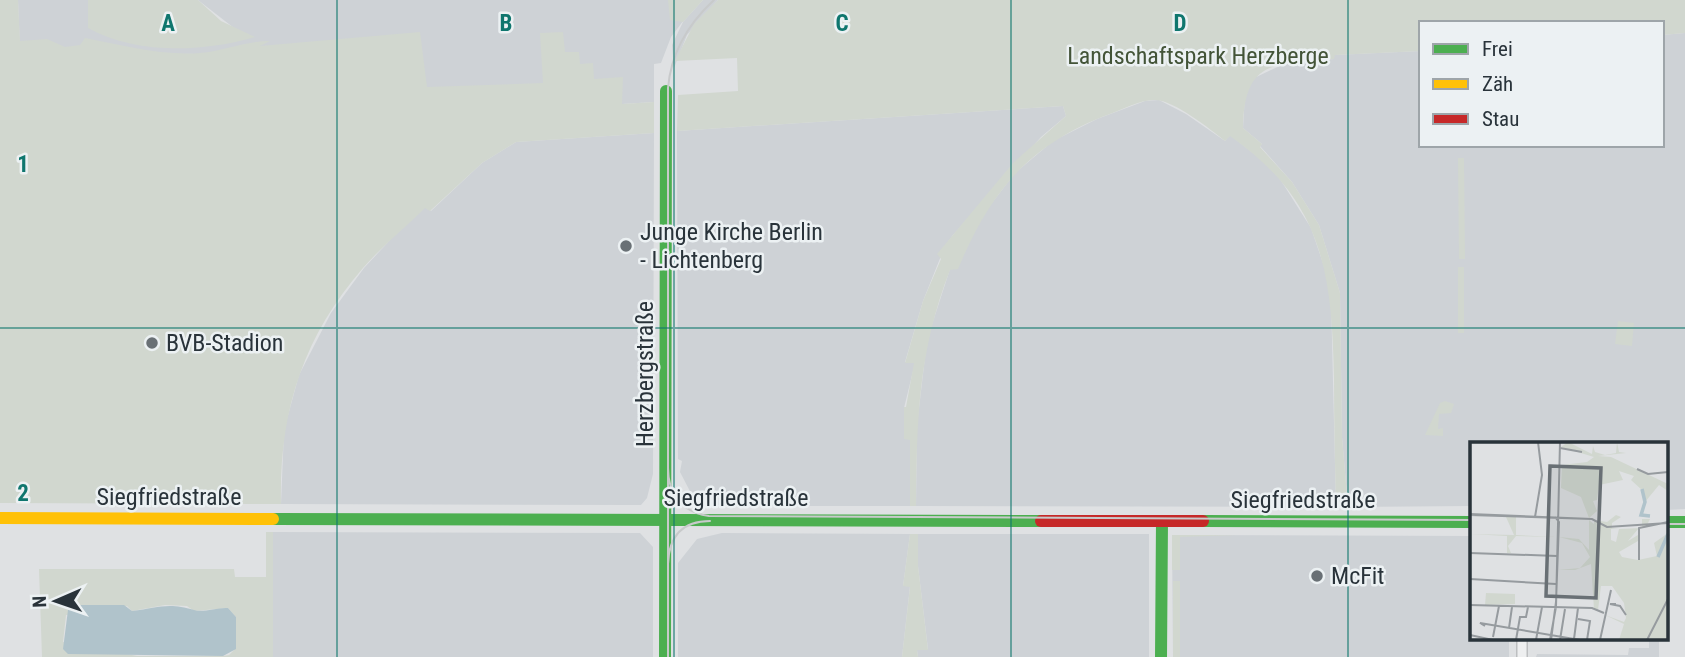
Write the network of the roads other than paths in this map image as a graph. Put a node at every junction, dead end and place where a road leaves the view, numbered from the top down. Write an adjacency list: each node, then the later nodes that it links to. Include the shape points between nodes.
1 (666, 91): 3 (street, Herzbergstraße)
2 (0, 518): 3 (street, Siegfriedstraße)
3 (666, 518): 4 (street, Siegfriedstraße); 6 (street, Herzbergstraße)
4 (1162, 521): 5 (street, Siegfriedstraße); 7 (street)
5 (1470, 522)
6 (666, 657)
7 (1161, 657)

